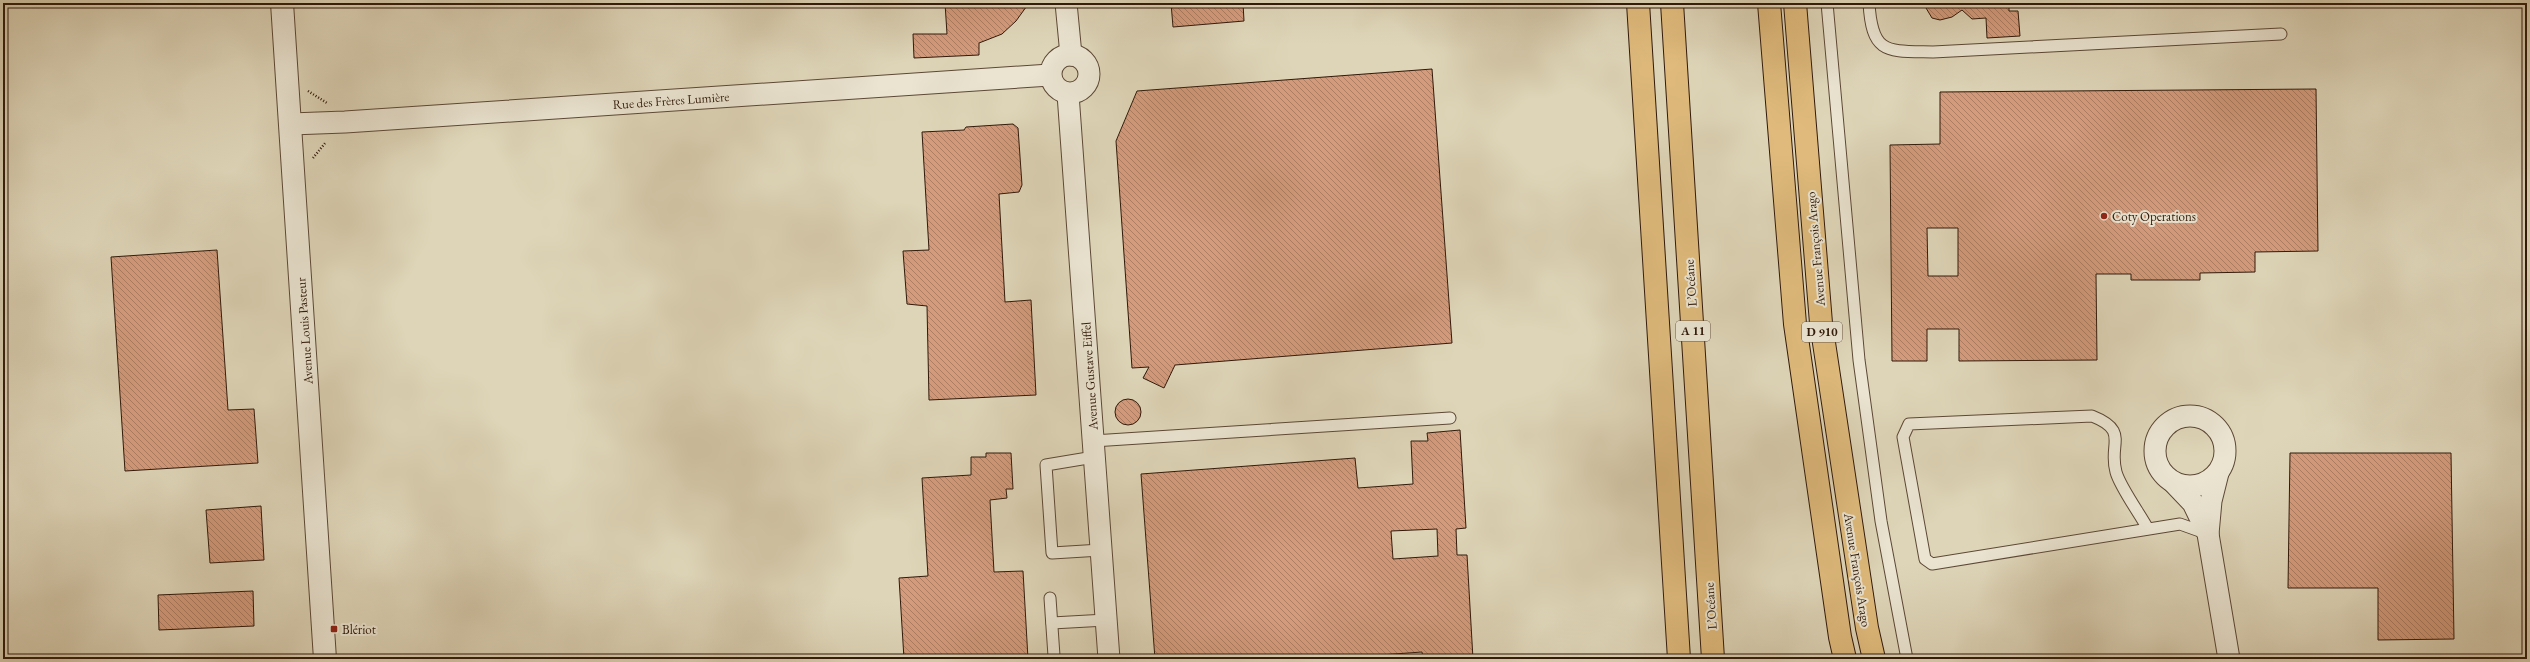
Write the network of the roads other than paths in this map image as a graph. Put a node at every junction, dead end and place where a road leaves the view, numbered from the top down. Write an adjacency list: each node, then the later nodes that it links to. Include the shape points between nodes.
1 (282, 3): 13 (street, Avenue Louis Pasteur)
2 (1066, 3): 10 (street)
3 (1638, 3): 27 (main road, A 11)
4 (1672, 3): 28 (main road, L’Océane / A 11)
5 (1769, 3): 29 (main road, Avenue François Arago / D 910, via 1795,324)
6 (1795, 3): 30 (main road, Avenue François Arago / D 910, via 1821,323 1867,628)
7 (1827, 3): 31 (lane, via 1859,360 1881,521)
8 (1869, 3): 9 (lane, via 1870,26 1878,42 1892,52)
9 (2281, 34)
10 (1071, 54): 11 (street, via 1060,57 1052,66); 12 (street, via 1080,57 1090,74 1087,84 1080,91)
11 (1050, 75): 12 (street, via 1059,91); 13 (street, Rue des Frères Lumière)
12 (1068, 94): 15 (street, Avenue Gustave Eiffel)
13 (292, 124): 25 (street, Avenue Louis Pasteur)
14 (1450, 418): 15 (lane)
15 (1094, 449): 20 (street, Avenue Gustave Eiffel); 20 (lane, via 1046,465 1052,553)
16 (2218, 473): 17 (street, via 2208,482 2195,487); 17 (street, via 2226,449 2223,437 2217,427 2208,420 2187,416 2167,424 2156,440 2156,464 2163,475); 19 (street, via 2211,501)
17 (2174, 483): 19 (street, via 2193,503)
18 (2148, 529): 18 (lane, via 2116,472 2115,433 2107,422 2092,416 1908,424 1904,436 1924,558 1932,564); 19 (lane, via 2180,524)
19 (2208, 534): 32 (street)
20 (1101, 550): 22 (street, Avenue Gustave Eiffel)
21 (1050, 598): 23 (lane)
22 (1106, 620): 23 (lane); 26 (street, Avenue Gustave Eiffel)
23 (1052, 623): 24 (lane)
24 (1054, 656)
25 (325, 659)
26 (1109, 659)
27 (1679, 659)
28 (1713, 659)
29 (1844, 659)
30 (1874, 659)
31 (1907, 659)
32 (2229, 659)

